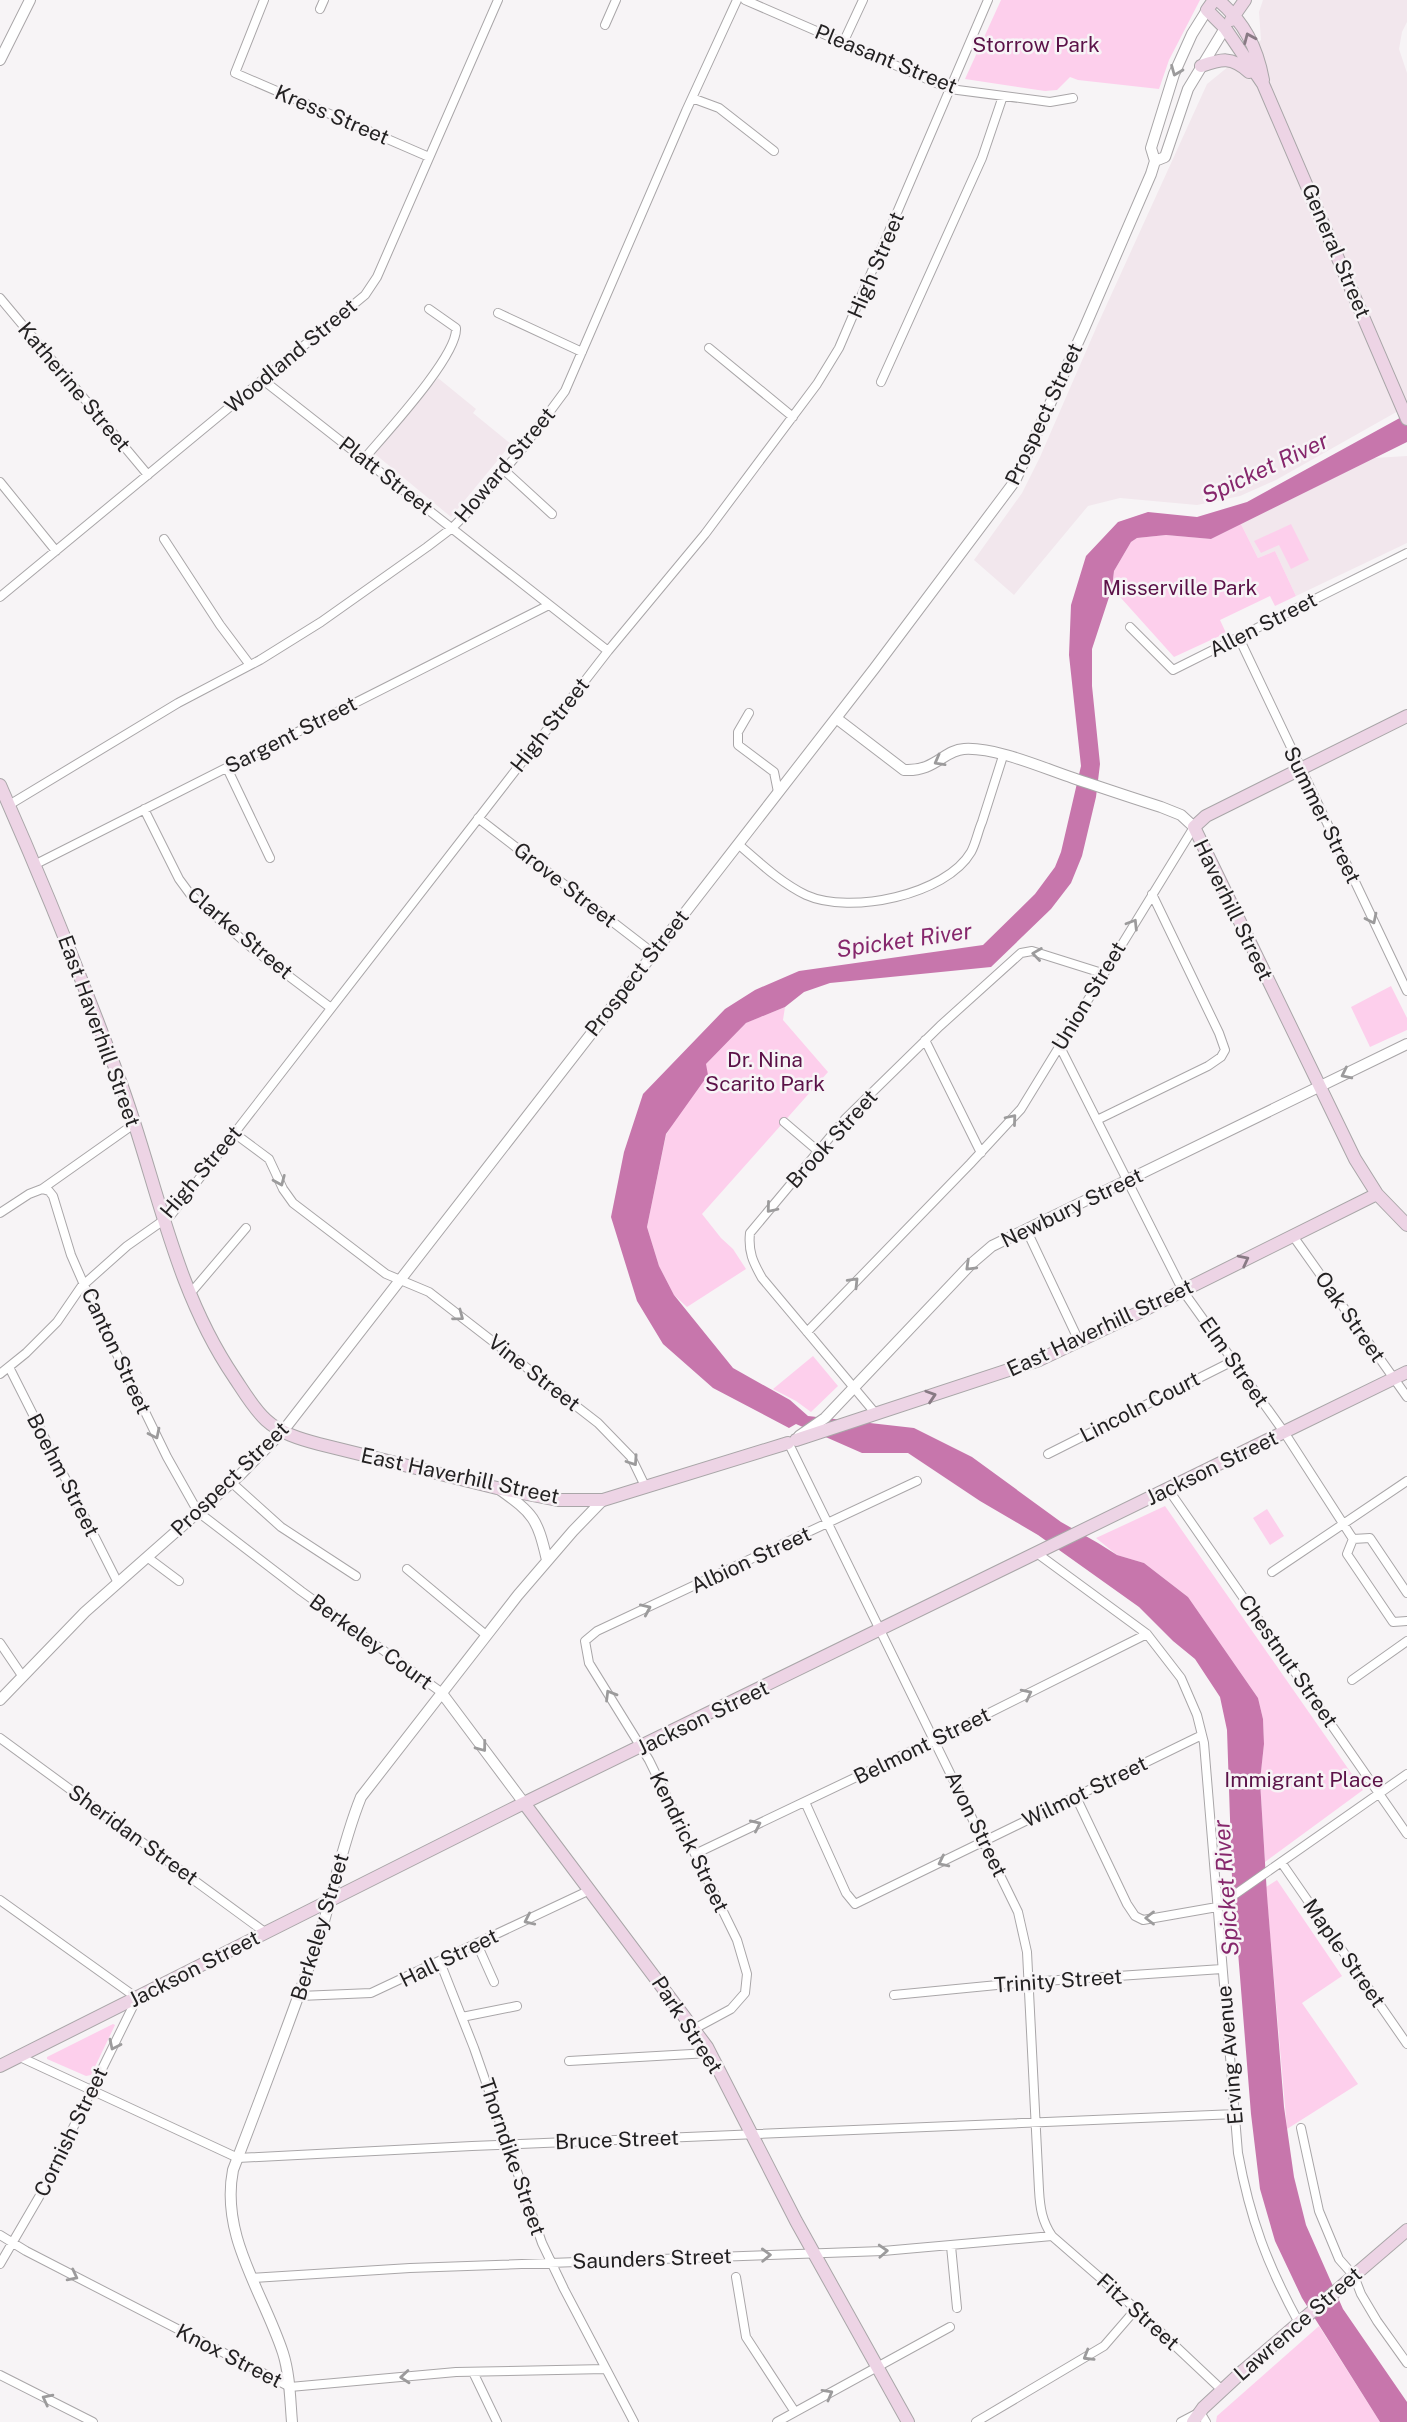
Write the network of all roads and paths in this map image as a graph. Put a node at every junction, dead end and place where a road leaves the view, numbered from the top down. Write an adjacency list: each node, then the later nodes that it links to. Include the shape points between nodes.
1 (30, 0): 17 (street)
2 (264, 0): 25 (street, Kress Street, via 235,73)
3 (324, 0): 12 (street)
4 (498, 0): 25 (street, Woodland Street)
5 (616, 0): 14 (street)
6 (737, 0): 22 (street, Howard Street)
7 (745, 0): 16 (street, Pleasant Street)
8 (863, 0): 16 (street)
9 (988, 0): 20 (street, High Street)
10 (1245, 0): 13 (main road, Prospect Street)
11 (1213, 4): 13 (main road, General Street); 15 (main road, General Street); 26 (street, Prospect Street, one-way to 26, via 1174,74 1151,148)
12 (320, 9)
13 (1235, 14): 15 (main road, Prospect Street); 19 (main road, General Street, one-way to 13, via 1260,65)
14 (605, 26)
15 (1225, 29): 18 (street, Prospect Street); 19 (main road, General Street)
16 (843, 43): 20 (street, Pleasant Street)
17 (0, 60)
18 (1201, 66): 19 (main road, via 1223,60 1238,62); 26 (street, Prospect Street, via 1188,89 1165,157)
19 (1263, 84): 35 (main road, General Street)
20 (950, 89): 21 (street, Pleasant Street); 34 (street, High Street, via 839,348)
21 (1003, 96): 23 (street, Pleasant Street, via 1050,102); 33 (street, via 982,158)
22 (692, 98): 24 (street, via 719,108); 31 (street, Howard Street)
23 (1073, 98)
24 (774, 151)
25 (429, 157): 32 (street, Woodland Street, via 371,287)
26 (1155, 161): 53 (street, Prospect Street, via 1016,481)
27 (0, 298): 38 (street, Katherine Street)
28 (429, 309): 36 (street, via 456,328 452,348)
29 (498, 313): 31 (street)
30 (709, 348): 34 (street)
31 (582, 352): 37 (street, Howard Street, via 561,398)
32 (263, 380): 36 (street, Platt Street); 38 (street, Woodland Street)
33 (881, 382)
34 (793, 417): 49 (street, High Street, via 705,534)
35 (1407, 419)
36 (364, 459): 41 (street, Platt Street)
37 (504, 470): 40 (street); 41 (street, Howard Street)
38 (148, 475): 43 (street, Woodland Street)
39 (0, 482): 43 (street)
40 (552, 514)
41 (452, 528): 46 (street, Platt Street); 50 (street, Howard Street, via 366,591)
42 (164, 539): 50 (street)
43 (56, 551): 45 (street, Woodland Street)
44 (1407, 553): 48 (street, Allen Street)
45 (0, 597)
46 (549, 605): 49 (street, Platt Street); 55 (street, Sargent Street)
47 (1130, 627): 48 (street, Allen Street, via 1173,670)
48 (1239, 638): 56 (street, Summer Street)
49 (608, 651): 61 (street, High Street)
50 (250, 665): 59 (street, Howard Street)
51 (749, 713): 58 (street, via 738,732 738,745 774,772)
52 (1407, 716): 56 (main road, Union Street)
53 (836, 718): 54 (street, Haverhill Street, one-way to 53, via 961,749 932,766 904,770); 58 (street, Prospect Street)
54 (1003, 755): 62 (street, Haverhill Street, via 1181,815); 63 (street, via 972,851 958,870 917,892 834,903 806,895)
55 (227, 768): 60 (street, Sargent Street); 64 (street)
56 (1300, 769): 62 (main road, Union Street, via 1206,816); 69 (street, Summer Street, one-way to 69)
57 (0, 785): 59 (main road, East Haverhill Street)
58 (778, 792): 63 (street, Prospect Street)
59 (9, 805): 65 (main road, East Haverhill Street)
60 (144, 809): 65 (street, Sargent Street); 70 (street, Clarke Street, via 190,894)
61 (478, 818): 67 (street, Grove Street); 70 (street, High Street)
62 (1194, 827): 66 (street, Union Street); 74 (main road, Haverhill Street)
63 (738, 844): 67 (street, Prospect Street)
64 (270, 858)
65 (34, 865): 77 (main road, East Haverhill Street, via 77,966)
66 (1152, 894): 68 (street, Union Street, one-way to 66); 75 (street, via 1225,1050 1208,1066)
67 (653, 953): 90 (street, Prospect Street)
68 (1102, 973): 71 (street, Brook Street, one-way to 71, via 1032,951 1021,953); 73 (street, Union Street)
69 (1407, 991)
70 (331, 1008): 78 (street, High Street)
71 (925, 1040): 79 (street, Brook Street); 80 (street)
72 (1407, 1044): 74 (street, Newbury Street, one-way to 74)
73 (1059, 1045): 75 (street, Elm Street); 80 (street, Union Street, one-way to 73, via 1021,1109)
74 (1320, 1087): 81 (street, Newbury Street); 83 (main road, Haverhill Street)
75 (1097, 1119): 81 (street, Elm Street)
76 (784, 1122): 79 (street)
77 (134, 1124): 82 (street); 85 (main road, East Haverhill Street)
78 (234, 1133): 85 (street, High Street); 90 (street, Vine Street, one-way to 90, via 269,1159 289,1200 386,1274)
79 (818, 1151): 94 (street, Brook Street, one-way to 94, via 750,1233 748,1247 762,1278)
80 (981, 1153): 94 (street, Union Street, one-way to 80)
81 (1127, 1180): 88 (street, Newbury Street); 92 (street, Elm Street)
82 (42, 1189): 84 (street); 91 (street, Canton Street, via 53,1196)
83 (1377, 1194): 86 (main road, Haverhill Street); 89 (main road, East Haverhill Street)
84 (0, 1213)
85 (163, 1220): 91 (street, High Street); 93 (main road, East Haverhill Street)
86 (1407, 1226)
87 (246, 1228): 93 (street)
88 (1026, 1229): 95 (street); 101 (street, Newbury Street, one-way to 101, via 992,1246 971,1264)
89 (1293, 1236): 92 (main road, East Haverhill Street, one-way to 89); 100 (street, Oak Street)
90 (402, 1279): 104 (street, Prospect Street); 111 (street, Vine Street, one-way to 111, via 429,1292 598,1423 631,1457)
91 (84, 1284): 97 (street, High Street, via 57,1322); 115 (street, Canton Street, one-way to 115, via 166,1457)
92 (1183, 1291): 95 (main road, East Haverhill Street); 96 (street, Elm Street)
93 (189, 1295): 104 (main road, East Haverhill Street, via 240,1387 265,1419)
94 (807, 1332): 101 (street, Brook Street)
95 (1079, 1341): 103 (main road, East Haverhill Street, one-way to 95, via 1024,1366)
96 (1233, 1361): 105 (street, Elm Street); 107 (street, Lincoln Court)
97 (9, 1367): 99 (street, High Street); 126 (street, Boehm Street)
98 (1407, 1372): 100 (main road, Jackson Street)
99 (0, 1374)
100 (1394, 1379): 102 (street, Oak Street); 105 (main road, Jackson Street)
101 (850, 1390): 103 (street, Brook Street); 106 (street, Newbury Street, via 825,1418)
102 (1407, 1397)
103 (871, 1415): 106 (main road, East Haverhill Street)
104 (283, 1431): 110 (street, Prospect Street); 112 (main road, East Haverhill Street, via 318,1444)
105 (1284, 1433): 113 (main road, Jackson Street); 117 (street, Elm Street)
106 (793, 1440): 111 (main road, East Haverhill Street); 116 (street, Avon Street)
107 (1048, 1454)
108 (917, 1481): 116 (street, Albion Street)
109 (1407, 1481): 117 (street)
110 (231, 1482): 115 (street, Prospect Street); 124 (street, via 281,1527)
111 (645, 1486): 114 (main road, East Haverhill Street)
112 (497, 1488): 114 (main road, East Haverhill Street, via 558,1500); 121 (street, via 531,1515)
113 (1168, 1489): 119 (main road, Jackson Street); 144 (street, Chestnut Street)
114 (603, 1500): 121 (street, Berkeley Street)
115 (198, 1512): 120 (street, Prospect Street); 137 (street, Berkeley Court)
116 (828, 1523): 129 (street, Avon Street); 132 (street, Albion Street, one-way to 116, via 597,1631)
117 (1343, 1523): 118 (street, Elm Street); 123 (street)
118 (1353, 1539): 127 (street, via 1370,1538); 128 (street, via 1347,1554 1393,1622)
119 (1041, 1552): 129 (main road, Jackson Street); 130 (street, Erving Avenue)
120 (147, 1557): 125 (street); 126 (street, Prospect Street)
121 (547, 1560): 131 (street, Berkeley Street)
122 (407, 1569): 131 (street)
123 (1272, 1572)
124 (356, 1576)
125 (179, 1581)
126 (118, 1583): 135 (street, Prospect Street)
127 (1407, 1593)
128 (1407, 1620)
129 (881, 1630): 141 (street, Avon Street); 142 (main road, Jackson Street)
130 (1147, 1634): 139 (street, Erving Avenue, via 1181,1678); 141 (street, Belmont Street, one-way to 130)
131 (486, 1635): 137 (street, Berkeley Street)
132 (585, 1641): 142 (street, Kendrick Street, one-way to 132, via 589,1662)
133 (1407, 1641): 136 (street)
134 (0, 1643): 135 (street)
135 (23, 1677): 138 (street, Prospect Street)
136 (1352, 1680)
137 (441, 1692): 147 (street, Park Street, one-way to 147); 154 (street, Berkeley Street, via 361,1797)
138 (0, 1700)
139 (1202, 1735): 145 (street, Wilmot Street); 155 (street, Erving Avenue)
140 (0, 1738): 156 (street, Sheridan Street)
141 (935, 1740): 146 (street, Belmont Street); 149 (street, Avon Street)
142 (641, 1747): 147 (main road, Jackson Street); 150 (street, Kendrick Street)
143 (1407, 1774): 144 (street)
144 (1379, 1794): 148 (street, Chestnut Street); 151 (street)
145 (1076, 1797): 149 (street, Wilmot Street); 155 (street, one-way to 145, via 1143,1920 1135,1916)
146 (805, 1802): 149 (street, Wilmot Street, one-way to 146, via 855,1904); 150 (street, Belmont Street, one-way to 146)
147 (524, 1803): 152 (main road, Park Street); 154 (main road, Jackson Street)
148 (1407, 1834)
149 (985, 1841): 161 (street, Avon Street, via 1018,1912)
150 (695, 1854): 167 (street, Kendrick Street, via 737,1940 747,1974 745,1993 731,2009)
151 (1281, 1862): 155 (street); 168 (street, Maple Street)
152 (590, 1890): 157 (street, Hall Street, one-way to 157); 167 (main road, Park Street)
153 (0, 1900): 164 (street)
154 (331, 1900): 156 (main road, Jackson Street); 163 (street, Berkeley Street)
155 (1217, 1908): 159 (street, Erving Avenue)
156 (266, 1933): 164 (main road, Jackson Street)
157 (477, 1944): 158 (street, Hall Street); 160 (street)
158 (440, 1962): 163 (street, Hall Street, via 372,1993); 166 (street, Thorndike Street)
159 (1222, 1969): 161 (street, Trinity Street); 174 (street, Erving Avenue)
160 (494, 1982)
161 (1029, 1982): 162 (street, Trinity Street); 175 (street, Avon Street)
162 (894, 1995)
163 (300, 1996): 179 (street, Berkeley Street)
164 (137, 1998): 170 (main road, Jackson Street); 173 (street, Cornish Street, one-way to 173)
165 (517, 2006): 166 (street)
166 (462, 2017): 178 (street, Thorndike Street)
167 (694, 2029): 169 (main road, Park Street)
168 (1407, 2044)
169 (709, 2053): 171 (street); 177 (main road, Park Street)
170 (20, 2057): 172 (main road, Jackson Street); 173 (street, Bruce Street)
171 (569, 2061)
172 (0, 2066)
173 (91, 2091): 179 (street, Bruce Street); 183 (street, Cornish Street)
174 (1236, 2114): 175 (street, Bruce Street); 193 (street, Erving Avenue, via 1238,2153 1259,2238 1274,2277)
175 (1037, 2123): 177 (street, Bruce Street); 182 (street, Avon Street, via 1040,2212)
176 (1301, 2128): 188 (street, via 1319,2211 1339,2259)
177 (752, 2135): 178 (street, Bruce Street); 185 (main road, Park Street)
178 (507, 2144): 179 (street, Bruce Street); 186 (street, Thorndike Street)
179 (237, 2158): 190 (street, Berkeley Street, via 230,2183 231,2209)
180 (1407, 2230): 188 (main road, Lawrence Street)
181 (0, 2235): 183 (street, Knox Street)
182 (1052, 2236): 184 (street, Saunders Street); 192 (street, Fitz Street)
183 (13, 2243): 187 (street, Cornish Street); 200 (street, Knox Street, one-way to 200)
184 (951, 2246): 185 (street, Saunders Street, one-way to 184); 191 (street)
185 (814, 2253): 186 (street, Saunders Street, one-way to 185); 196 (main road, Park Street)
186 (551, 2263): 190 (street, Saunders Street); 197 (street, Thorndike Street)
187 (0, 2264)
188 (1354, 2276): 193 (main road, Lawrence Street); 195 (street, via 1377,2321)
189 (736, 2277): 202 (street, via 746,2337)
190 (252, 2278): 200 (street, Berkeley Street, via 282,2349)
191 (957, 2308)
192 (1136, 2309): 201 (street, Fitz Street); 210 (street, one-way to 210, via 1104,2346)
193 (1303, 2319): 201 (main road, Lawrence Street)
194 (950, 2327): 196 (street)
195 (1407, 2363)
196 (878, 2367): 202 (street, one-way to 196); 209 (main road, Park Street)
197 (606, 2369): 198 (street, Knox Street); 207 (street, Thorndike Street)
198 (473, 2372): 200 (street, Knox Street, one-way to 200); 206 (street)
199 (0, 2375): 204 (street, one-way to 199)
200 (290, 2388): 205 (street, Berkeley Street)
201 (1222, 2390): 203 (main road, Lawrence Street)
202 (795, 2412): 208 (street)
203 (1200, 2419): 211 (street)
204 (93, 2422)
205 (292, 2422)
206 (497, 2422)
207 (634, 2422)
208 (777, 2422)
209 (908, 2422)
210 (976, 2422)
211 (1181, 2422)

